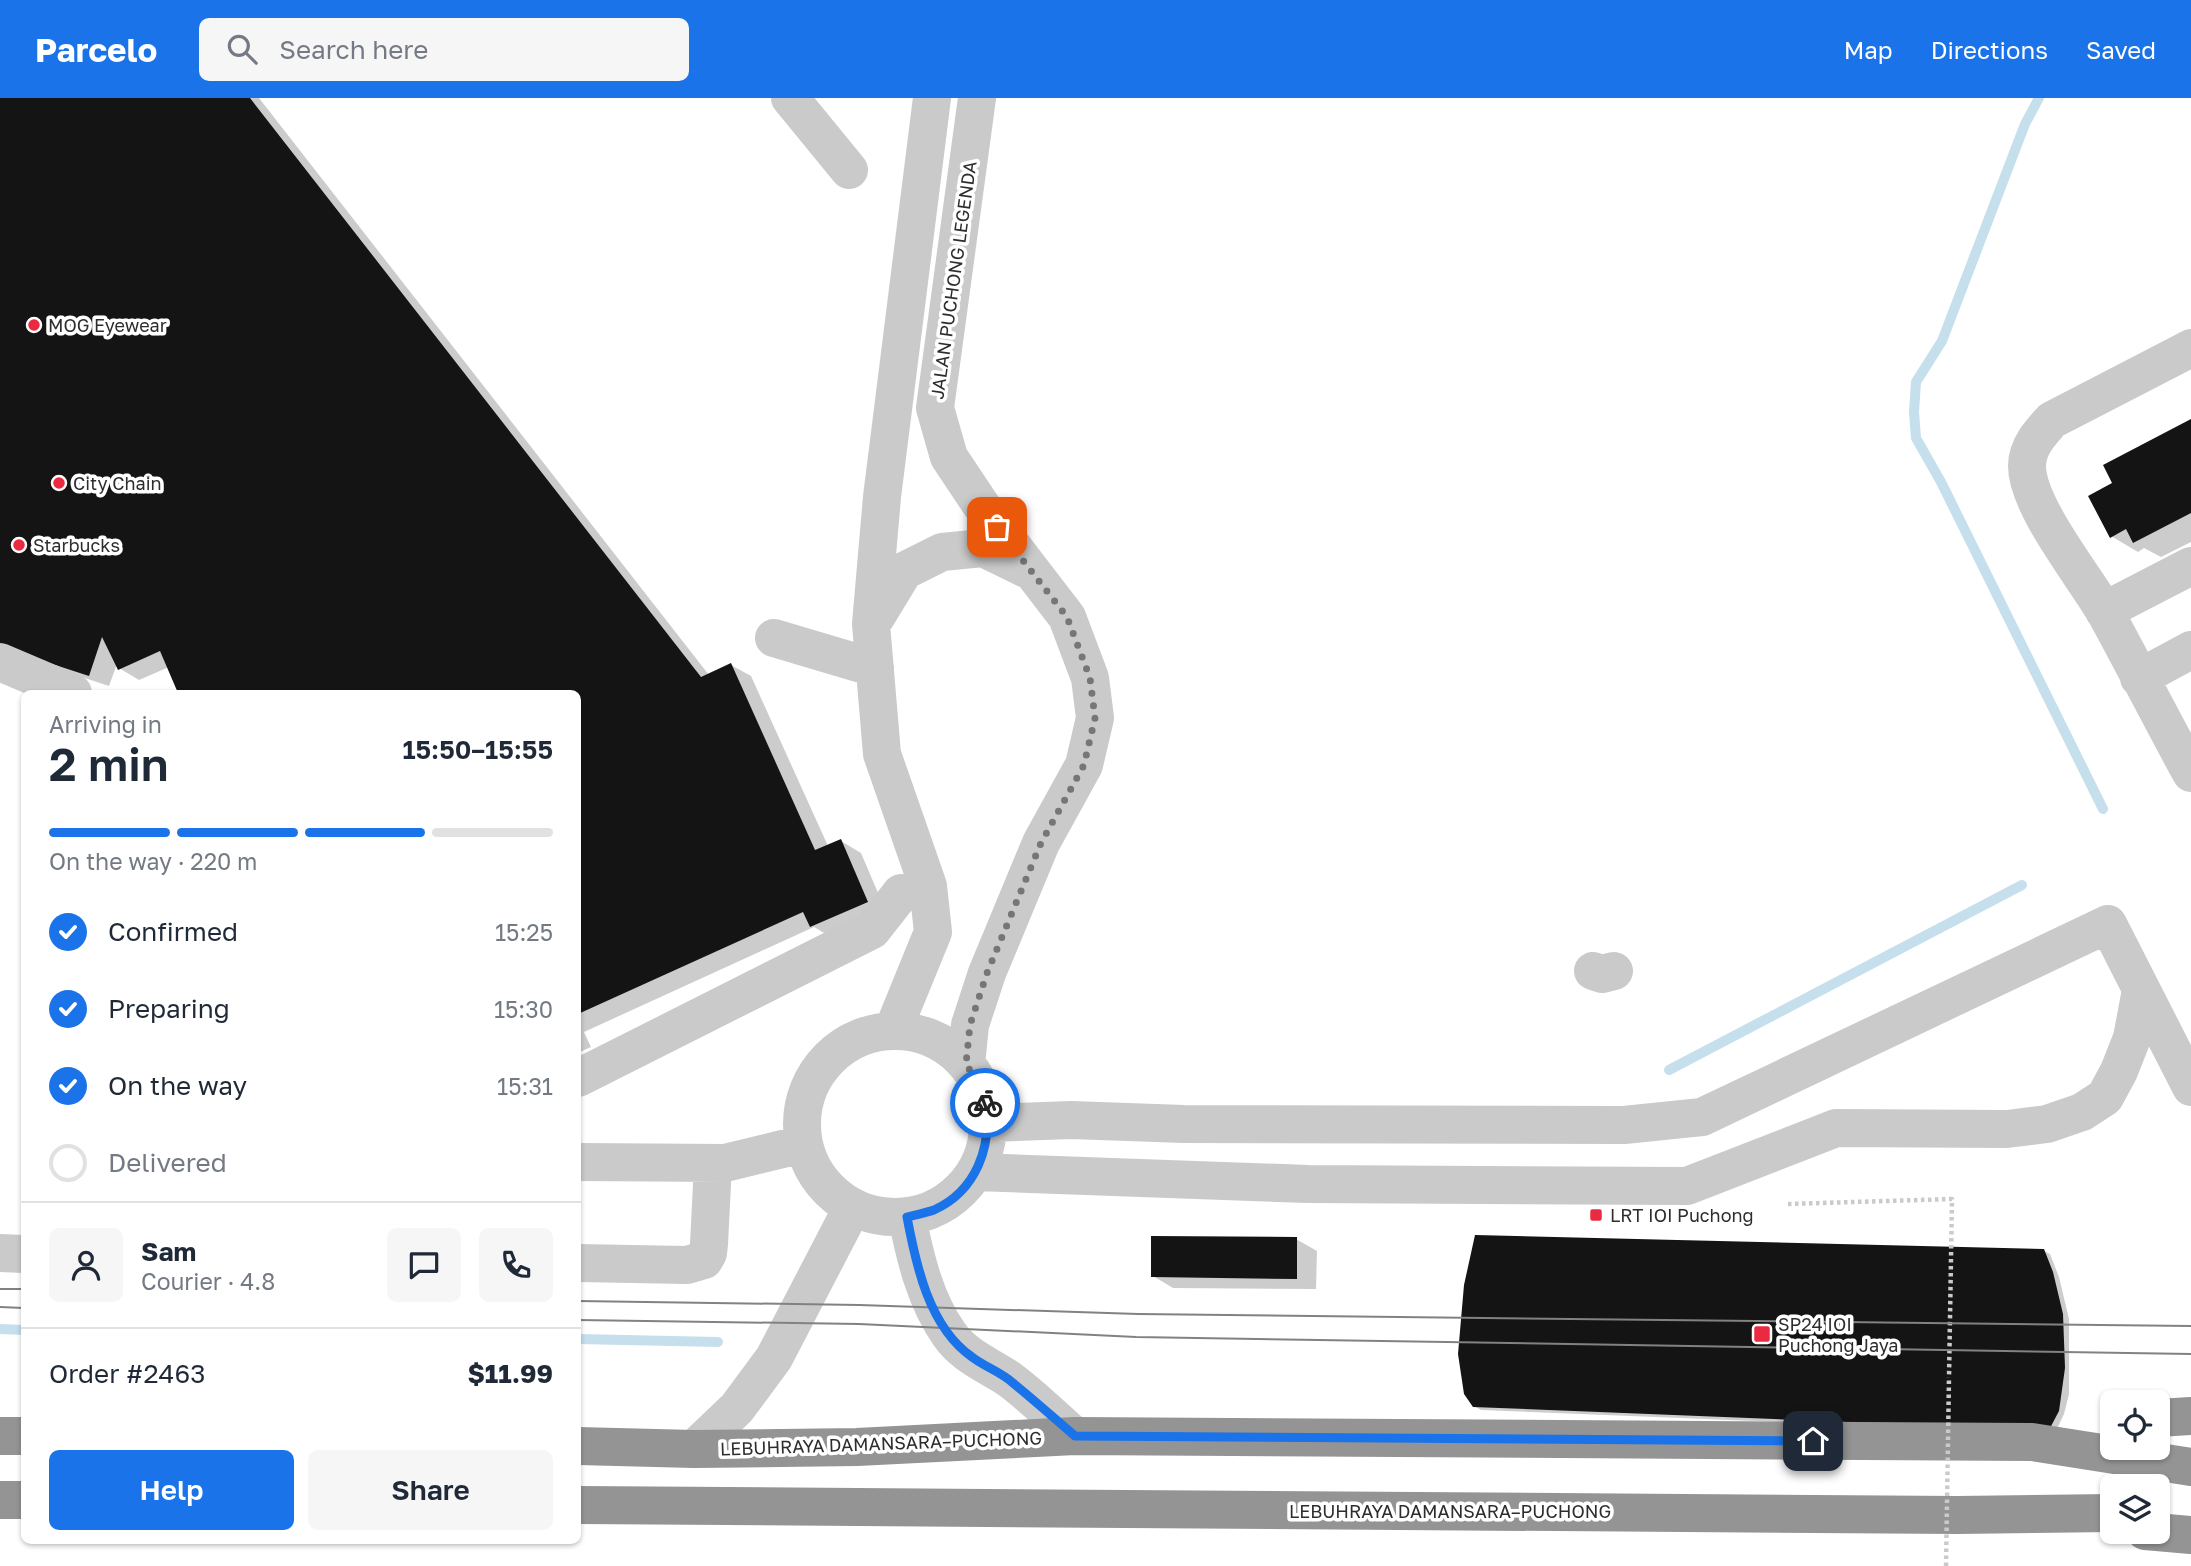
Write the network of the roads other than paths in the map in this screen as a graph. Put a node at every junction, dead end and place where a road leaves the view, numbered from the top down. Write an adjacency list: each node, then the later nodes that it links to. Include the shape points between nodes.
1 (790, 98): 4 (street)
2 (932, 98): 9 (street, via 882,497)
3 (977, 98): 7 (street, JALAN PUCHONG LEGENDA, via 935,408 949,457)
4 (849, 170)
5 (2191, 348): 8 (street, via 2052,420 2035,439 2027,465 2031,489)
6 (2191, 566): 8 (street)
7 (1029, 571): 9 (street, via 983,548 942,552 904,570); 20 (street, JALAN PUCHONG LEGENDA, via 1067,617 1090,678 1095,718 1084,765 1041,843 987,973 970,1025)
8 (2104, 611): 14 (street)
9 (871, 624): 13 (street)
10 (774, 638): 13 (street)
11 (2191, 650): 14 (street)
12 (0, 662): 15 (street)
13 (876, 668): 19 (street, via 882,754 928,886 933,932)
14 (2139, 678): 16 (street)
15 (66, 690)
16 (2191, 773)
17 (901, 893): 21 (street, via 872,930)
18 (2141, 990): 22 (street); 23 (street, via 2108,924 1702,1116 1624,1125); 27 (street, via 2132,1038 2119,1071 2105,1097 2082,1112 2047,1124 2007,1129 1836,1128 1687,1186 1308,1184)
19 (893, 1030): 20 (street, via 921,1034 946,1045); 24 (street, via 866,1034 821,1065 807,1089 801,1117)
20 (966, 1064): 23 (street, via 983,1091)
21 (581, 1076)
22 (2191, 1087)
23 (989, 1123): 27 (street, via 986,1148)
24 (803, 1144): 26 (street); 28 (street, via 813,1170 830,1192)
25 (581, 1162): 26 (street)
26 (713, 1164): 32 (street, via 704,1260 687,1265)
27 (976, 1172): 29 (street, via 958,1194 934,1209)
28 (852, 1208): 29 (street, via 888,1218); 41 (street, via 774,1358 737,1408)
29 (907, 1217): 38 (street, via 922,1280 950,1336)
30 (0, 1253): 31 (street)
31 (21, 1254)
32 (581, 1263)
33 (2191, 1416): 34 (highway)
34 (2170, 1417)
35 (2100, 1429): 39 (highway)
36 (0, 1436): 37 (highway)
37 (21, 1436)
38 (1075, 1436): 39 (highway, LEBUHRAYA DAMANSARA–PUCHONG); 41 (highway, LEBUHRAYA DAMANSARA–PUCHONG, via 857,1447)
39 (2032, 1442): 42 (highway, LEBUHRAYA DAMANSARA–PUCHONG)
40 (581, 1446): 41 (highway, LEBUHRAYA DAMANSARA–PUCHONG)
41 (694, 1449)
42 (2191, 1466)
43 (0, 1500): 44 (highway)
44 (21, 1500)
45 (581, 1504): 49 (highway, LEBUHRAYA DAMANSARA–PUCHONG)
46 (2100, 1513): 49 (highway, LEBUHRAYA DAMANSARA–PUCHONG)
47 (2170, 1513): 48 (highway)
48 (2191, 1513)
49 (1957, 1515): 50 (highway)
50 (2100, 1527)
51 (2170, 1533): 52 (highway)
52 (2191, 1535)

